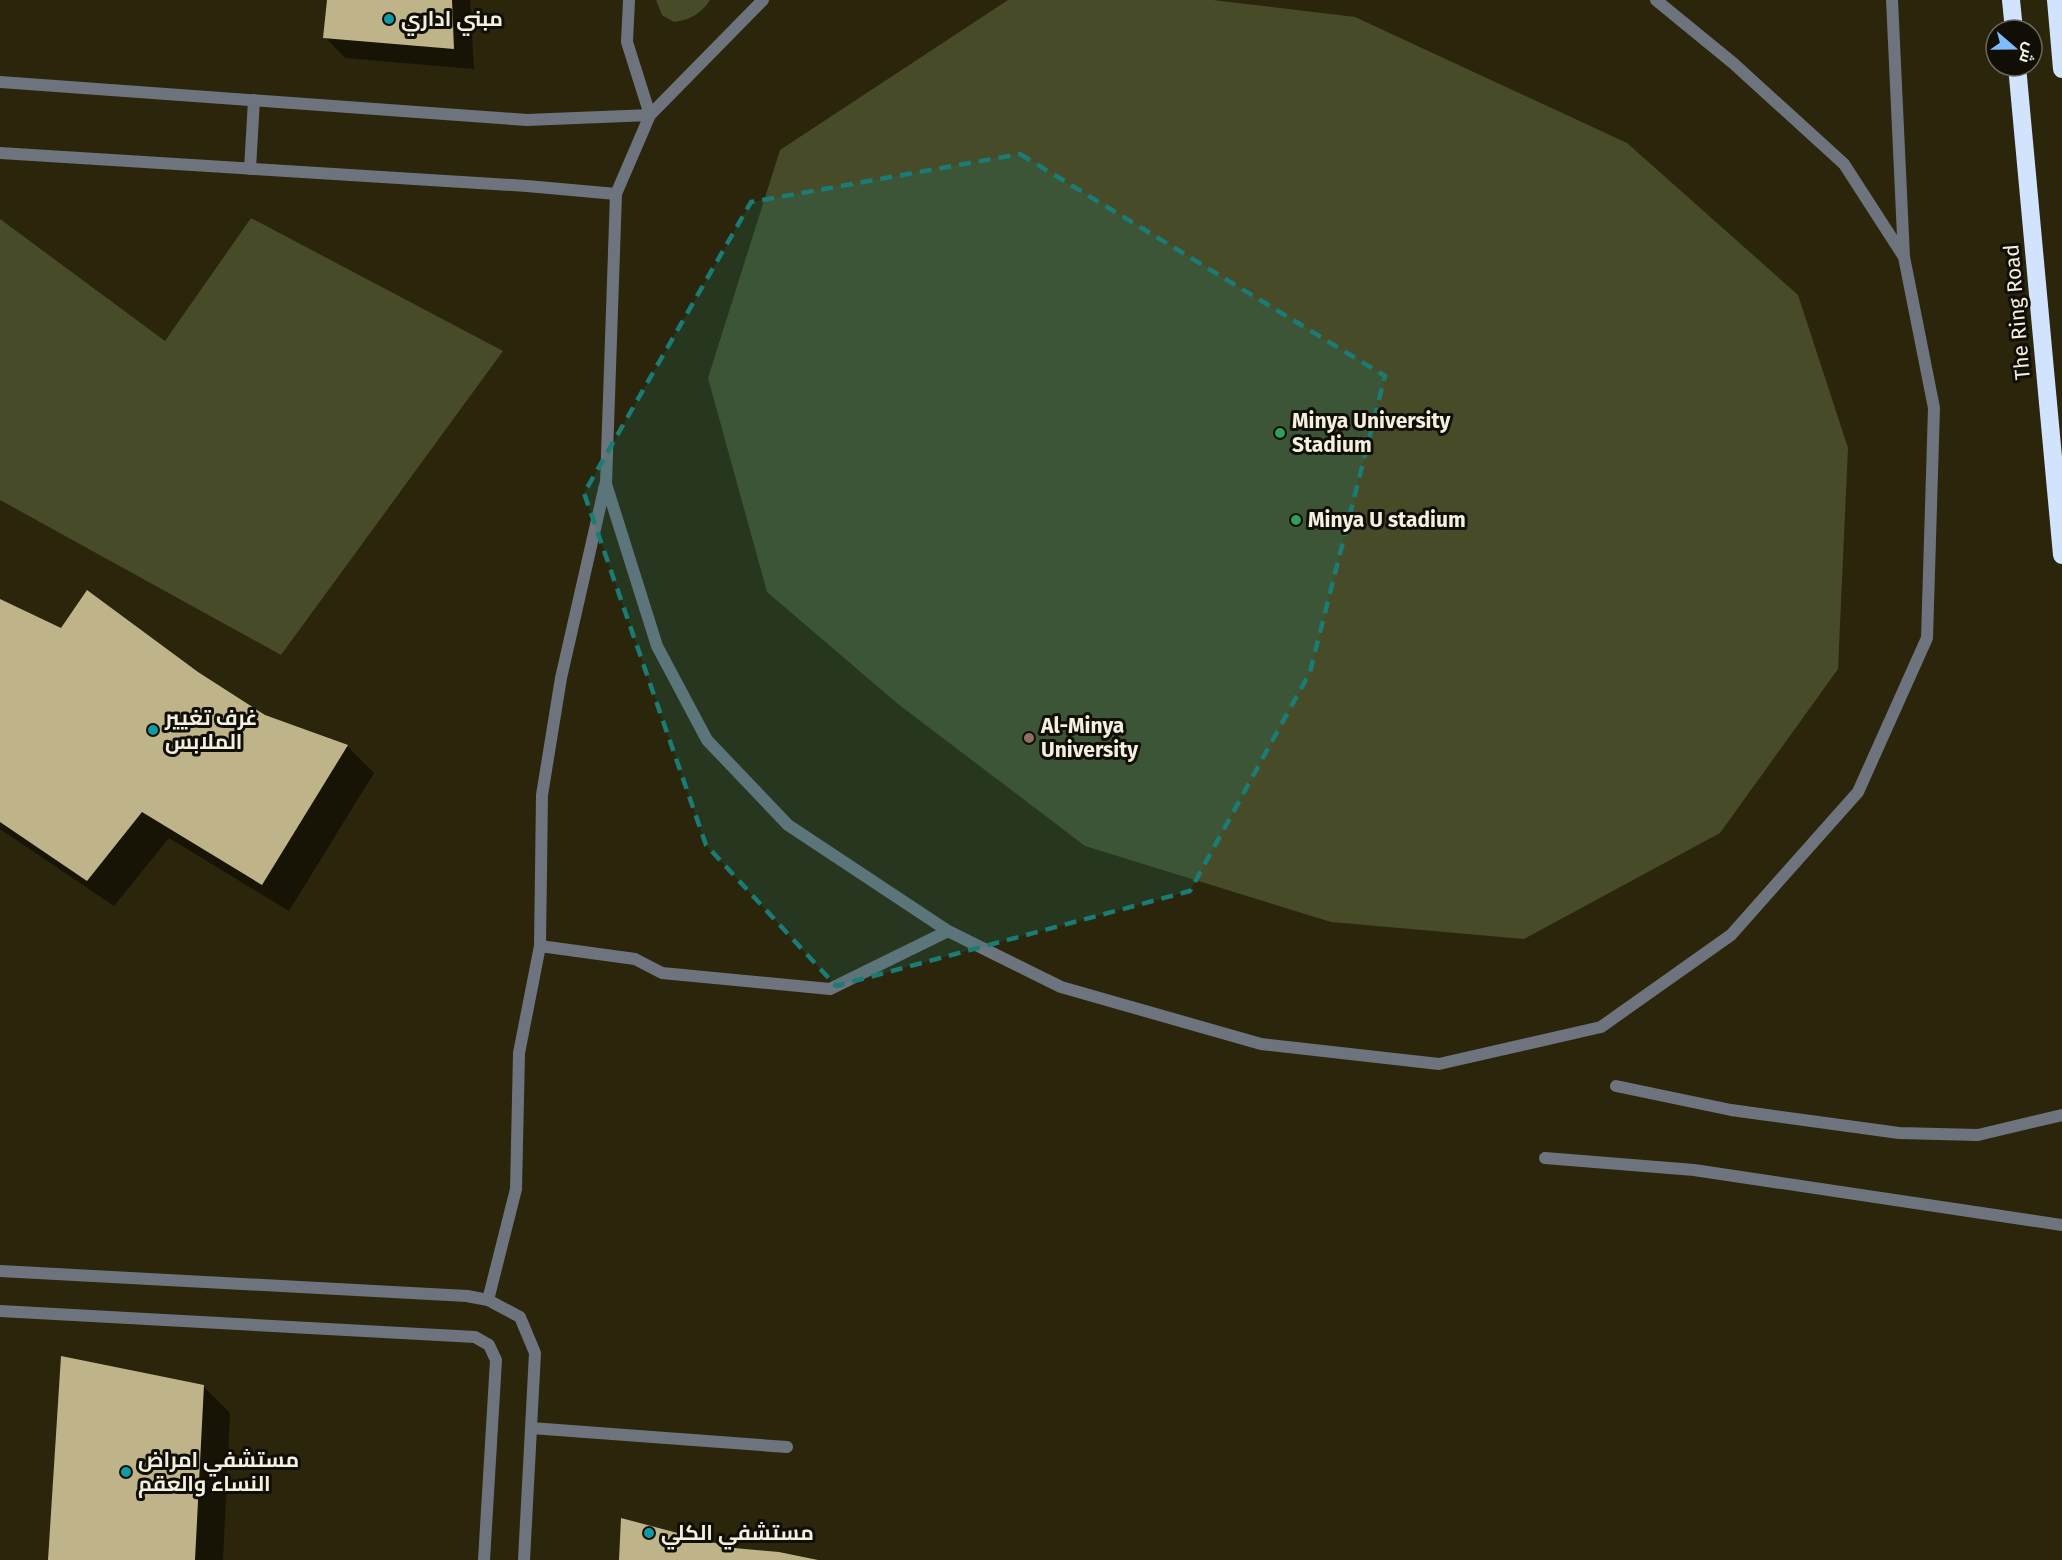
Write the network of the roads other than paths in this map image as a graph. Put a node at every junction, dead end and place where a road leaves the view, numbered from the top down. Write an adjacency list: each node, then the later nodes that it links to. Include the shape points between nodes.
1 (629, 0): 12 (street, via 627,42)
2 (763, 0): 12 (street)
3 (1656, 0): 16 (street, via 1733,63 1844,164)
4 (1892, 0): 16 (street)
5 (2012, 0): 7 (highway)
6 (2056, 0): 8 (highway)
7 (2013, 18)
8 (2062, 69)
9 (2019, 78): 18 (highway, The Ring Road)
10 (0, 82): 11 (street)
11 (255, 100): 12 (street, via 527,120); 14 (street)
12 (650, 115): 15 (street)
13 (0, 153): 14 (street)
14 (250, 169): 15 (street)
15 (616, 195): 17 (street)
16 (1904, 257): 19 (street, via 1934,408 1927,639 1858,792 1731,935 1601,1028 1439,1064 1261,1044 1061,987)
17 (606, 484): 19 (street, via 657,646 707,740 788,825); 20 (street, via 561,678 542,795)
18 (2062, 555)
19 (948, 931): 20 (street, via 830,989 662,973 635,959)
20 (540, 946): 26 (street, via 519,1053 516,1188)
21 (1616, 1086): 22 (street, via 1731,1110 1899,1132 1977,1135)
22 (2062, 1115)
23 (1545, 1158): 24 (street, via 1694,1170)
24 (2062, 1225)
25 (0, 1271): 26 (street)
26 (488, 1300): 28 (street, via 520,1317 535,1353)
27 (0, 1311): 30 (street, via 475,1337 489,1346 496,1360)
28 (531, 1428): 29 (street); 31 (street)
29 (787, 1447)
30 (484, 1560)
31 (524, 1560)

